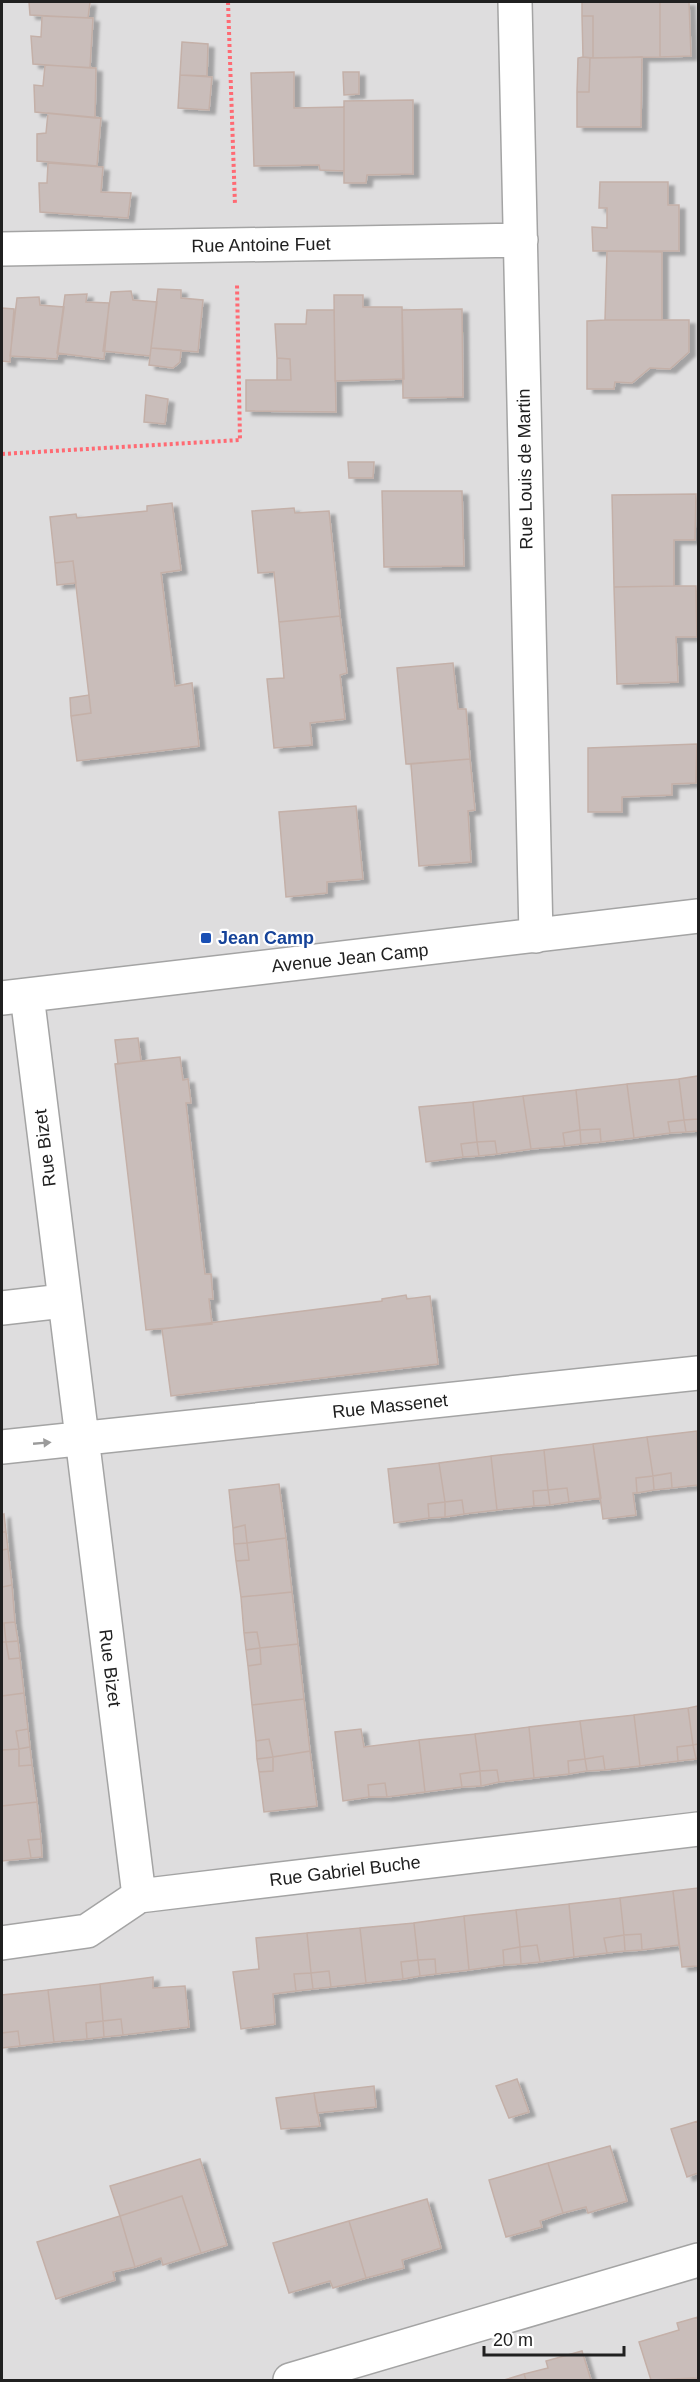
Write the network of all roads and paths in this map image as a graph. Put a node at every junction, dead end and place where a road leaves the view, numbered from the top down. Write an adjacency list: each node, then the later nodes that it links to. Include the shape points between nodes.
1 (228, 2): 4 (path)
2 (515, 2): 3 (street, Rue Louis de Martin)
3 (520, 240): 4 (street, Rue Antoine Fuet); 8 (street, Rue Louis de Martin)
4 (236, 246): 5 (street, Rue Antoine Fuet); 6 (path, via 240,440)
5 (2, 249)
6 (2, 454)
7 (699, 916): 8 (street, Avenue Jean Camp)
8 (536, 936): 9 (street, Avenue Jean Camp)
9 (14, 996): 10 (street, Rue Bizet)
10 (63, 1301): 11 (street); 13 (street, Rue Bizet)
11 (2, 1308)
12 (699, 1373): 13 (street, Rue Massenet)
13 (82, 1440): 14 (street, one-way to 13); 16 (street, Rue Bizet)
14 (2, 1447)
15 (699, 1829): 16 (street, Rue Gabriel Buche)
16 (139, 1896): 17 (street, Rue Gabriel Buche, via 87,1931)
17 (2, 1942)
18 (699, 2260): 19 (street)
19 (290, 2380)

